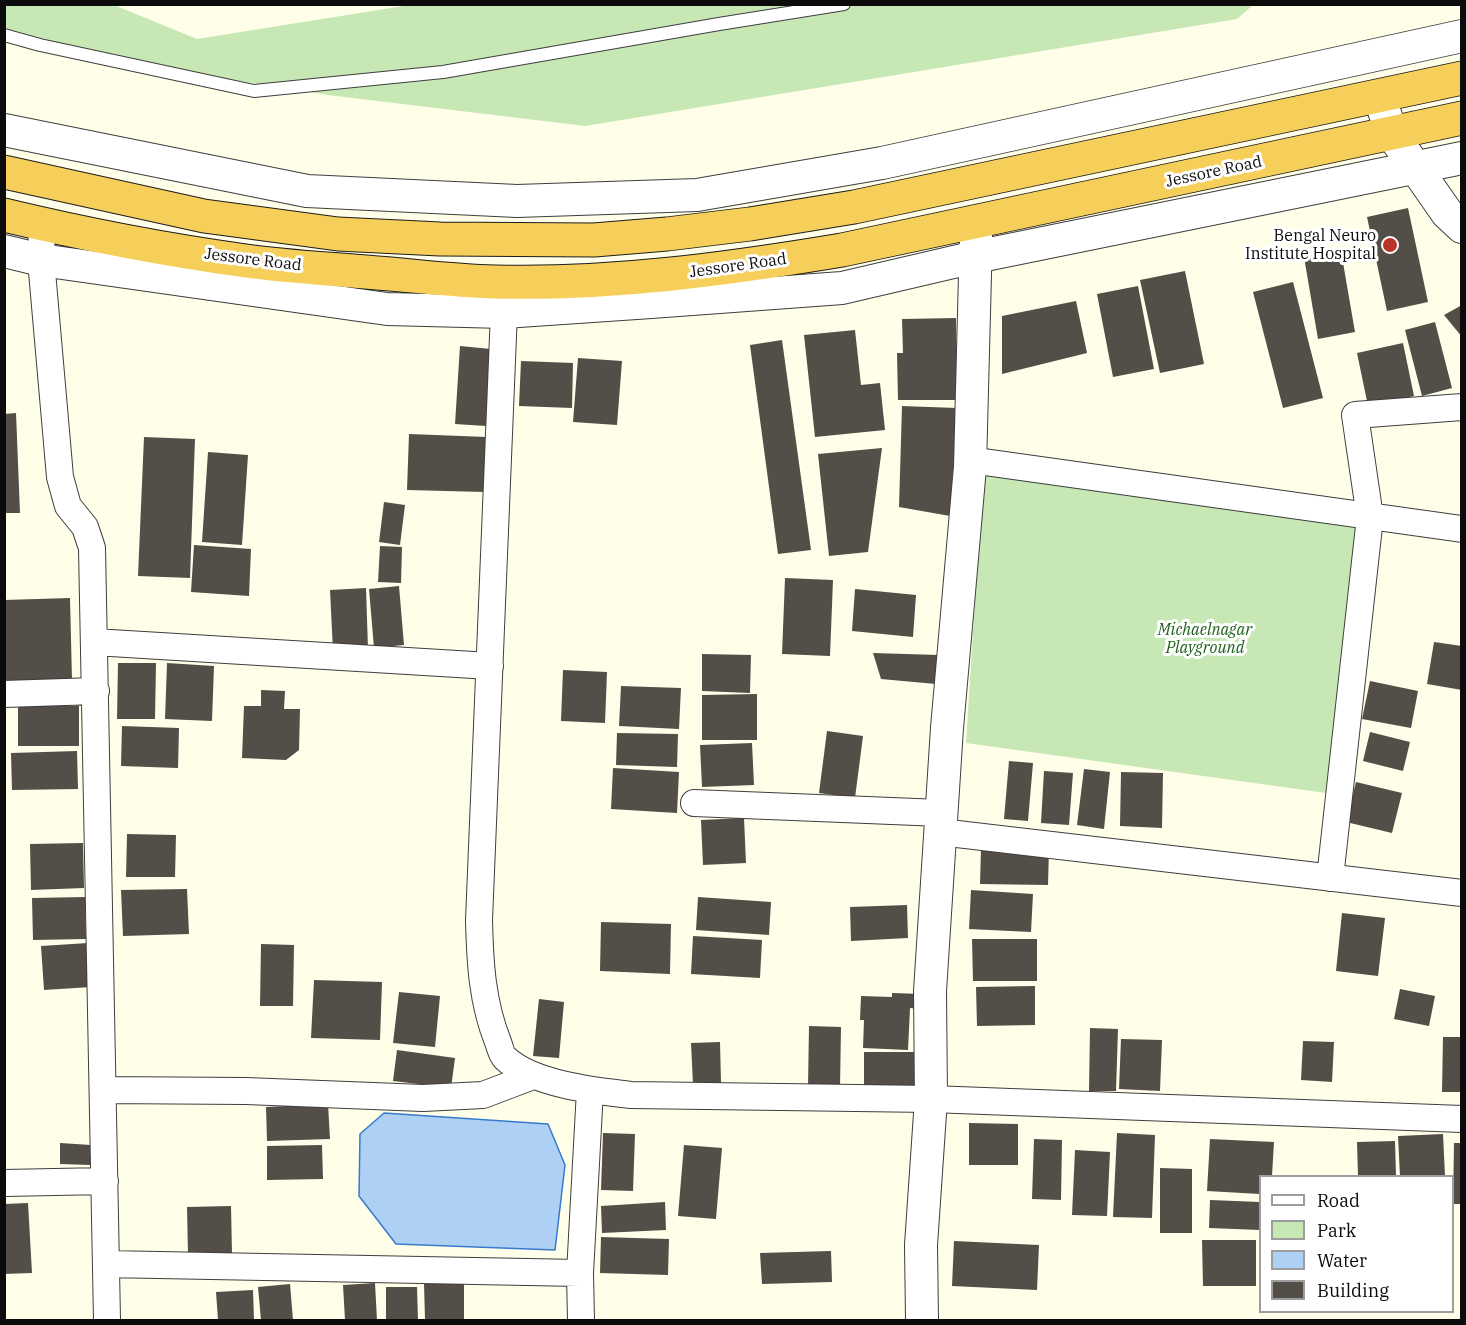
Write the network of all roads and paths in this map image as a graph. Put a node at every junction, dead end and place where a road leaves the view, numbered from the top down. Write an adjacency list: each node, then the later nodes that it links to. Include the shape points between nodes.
1 (844, 4): 2 (lane, via 442,72 254,91)
2 (4, 35)
3 (1461, 36): 7 (street, via 882,163 697,195 517,201 307,191)
4 (1461, 78): 5 (highway)
5 (1379, 96): 8 (street); 11 (highway, via 854,207 750,224 594,240 338,234 204,216)
6 (1461, 118): 8 (highway, Jessore Road)
7 (4, 130)
8 (1392, 134): 10 (street); 13 (highway, Jessore Road)
9 (1461, 159): 10 (street)
10 (1415, 167): 15 (street); 17 (street)
11 (4, 172)
12 (4, 215): 14 (highway, Jessore Road)
13 (976, 223): 14 (highway, Jessore Road, via 831,252 686,274 495,282 246,261); 17 (street)
14 (42, 224): 18 (street)
15 (1461, 227)
16 (4, 250): 18 (street)
17 (975, 257): 19 (street, via 842,288); 21 (street)
18 (41, 260): 19 (street, via 387,309); 24 (street, via 60,477 68,506 85,527 92,548)
19 (504, 312): 25 (street)
20 (1461, 407): 22 (street, via 1354,415)
21 (970, 460): 22 (street); 29 (street)
22 (1370, 517): 23 (street); 30 (street)
23 (1461, 529)
24 (94, 642): 25 (street); 26 (street)
25 (490, 666): 32 (street, via 479,920 481,978 491,1025 504,1057)
26 (96, 691): 27 (street); 33 (street)
27 (4, 694)
28 (694, 803): 29 (street)
29 (941, 823): 30 (street); 35 (street, via 930,991)
30 (1330, 878): 31 (street)
31 (1461, 893)
32 (533, 1076): 33 (street, via 483,1095 423,1098); 34 (street)
33 (103, 1090): 37 (street)
34 (590, 1090): 35 (street, via 631,1095); 40 (street)
35 (931, 1099): 36 (street); 43 (street, via 921,1245)
36 (1461, 1119)
37 (105, 1180): 38 (street); 39 (street)
38 (4, 1183)
39 (106, 1264): 40 (street); 41 (street)
40 (580, 1273): 42 (street)
41 (107, 1320)
42 (581, 1320)
43 (922, 1320)

